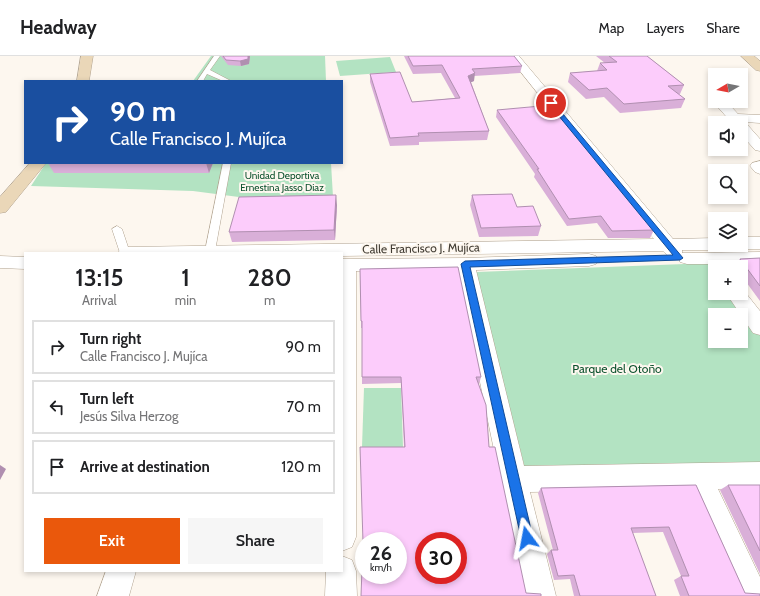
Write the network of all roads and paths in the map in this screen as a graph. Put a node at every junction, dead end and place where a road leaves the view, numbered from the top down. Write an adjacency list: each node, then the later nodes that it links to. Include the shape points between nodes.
1 (87, 56): 7 (main road)
2 (217, 56): 6 (lane)
3 (513, 56): 24 (street)
4 (747, 56): 5 (main road)
5 (760, 67)
6 (206, 71): 8 (lane); 9 (lane)
7 (83, 80)
8 (201, 80)
9 (226, 80)
10 (725, 108): 11 (street)
11 (732, 116)
12 (760, 118): 13 (street)
13 (748, 120)
14 (748, 133): 15 (street)
15 (760, 147)
16 (37, 164): 20 (main road)
17 (227, 164): 26 (lane)
18 (760, 165): 19 (street, via 757,166)
19 (760, 169)
20 (0, 208)
21 (117, 229): 25 (lane)
22 (760, 242): 23 (street)
23 (748, 243)
24 (673, 251): 30 (street, Calle Francisco J. Mujíca); 31 (street, Calle Francisco J. Mujíca)
25 (126, 252)
26 (211, 252)
27 (0, 253): 28 (street)
28 (24, 253)
29 (343, 253): 31 (street, Calle Francisco J. Mujíca)
30 (711, 253): 32 (street, Calle Francisco J. Mujíca)
31 (542, 254): 35 (street, Calle Francisco J. Mujíca)
32 (760, 258)
33 (0, 262): 34 (street)
34 (24, 263)
35 (465, 264): 36 (street, Calle Francisco J. Mujíca); 42 (street)
36 (345, 265): 39 (street)
37 (741, 300): 38 (street)
38 (760, 327)
39 (343, 446)
40 (760, 475): 41 (street)
41 (698, 476): 42 (street); 48 (street)
42 (514, 479): 47 (street)
43 (121, 572): 45 (street)
44 (341, 572): 46 (street)
45 (113, 596)
46 (341, 596)
47 (540, 596)
48 (753, 596)

